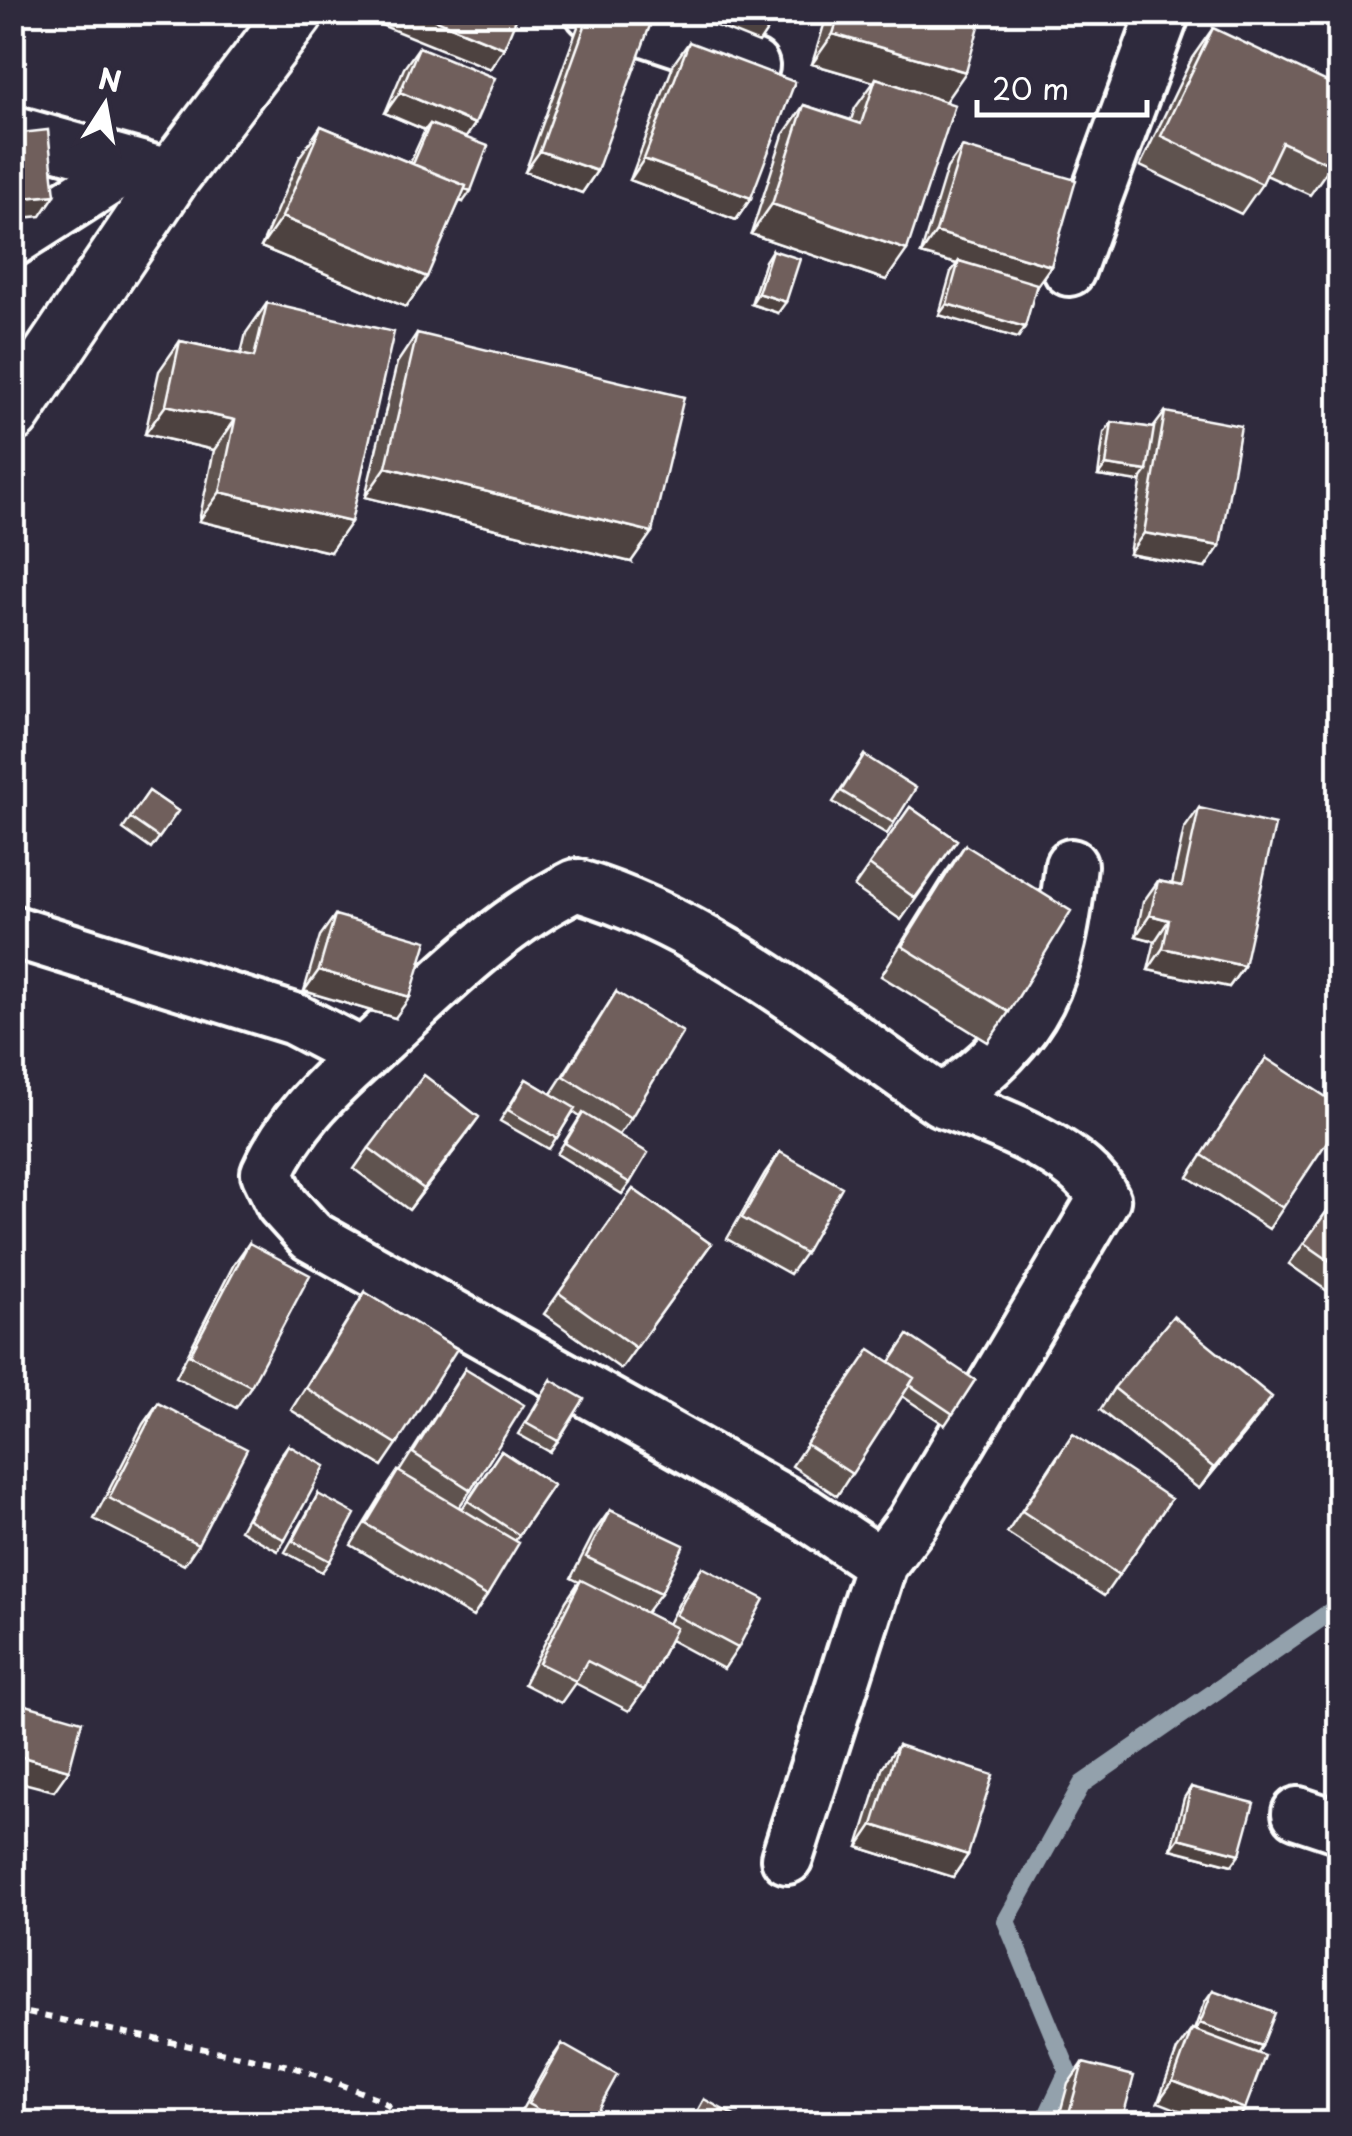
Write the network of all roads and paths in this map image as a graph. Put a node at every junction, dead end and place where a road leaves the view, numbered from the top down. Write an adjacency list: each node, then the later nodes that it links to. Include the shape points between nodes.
1 (296, 12): 6 (street)
2 (591, 12): 4 (street)
3 (1164, 12): 8 (street)
4 (758, 68)
5 (12, 130): 6 (street)
6 (150, 171): 7 (street); 9 (street)
7 (12, 241)
8 (1069, 270)
9 (12, 414)
10 (1070, 866): 13 (street, via 1062,947 1043,996 1012,1040)
11 (12, 931): 12 (street, via 294,1019)
12 (363, 1054): 13 (street, via 497,934 576,885 624,899 718,949); 14 (street, via 310,1103 268,1173 282,1204 311,1236 805,1513)
13 (942, 1101): 14 (street, via 1011,1127 1083,1172 1104,1198 912,1523)
14 (880, 1564): 15 (street)
15 (786, 1858)
16 (12, 2010): 17 (path, via 294,2066 379,2100)
17 (413, 2124)

